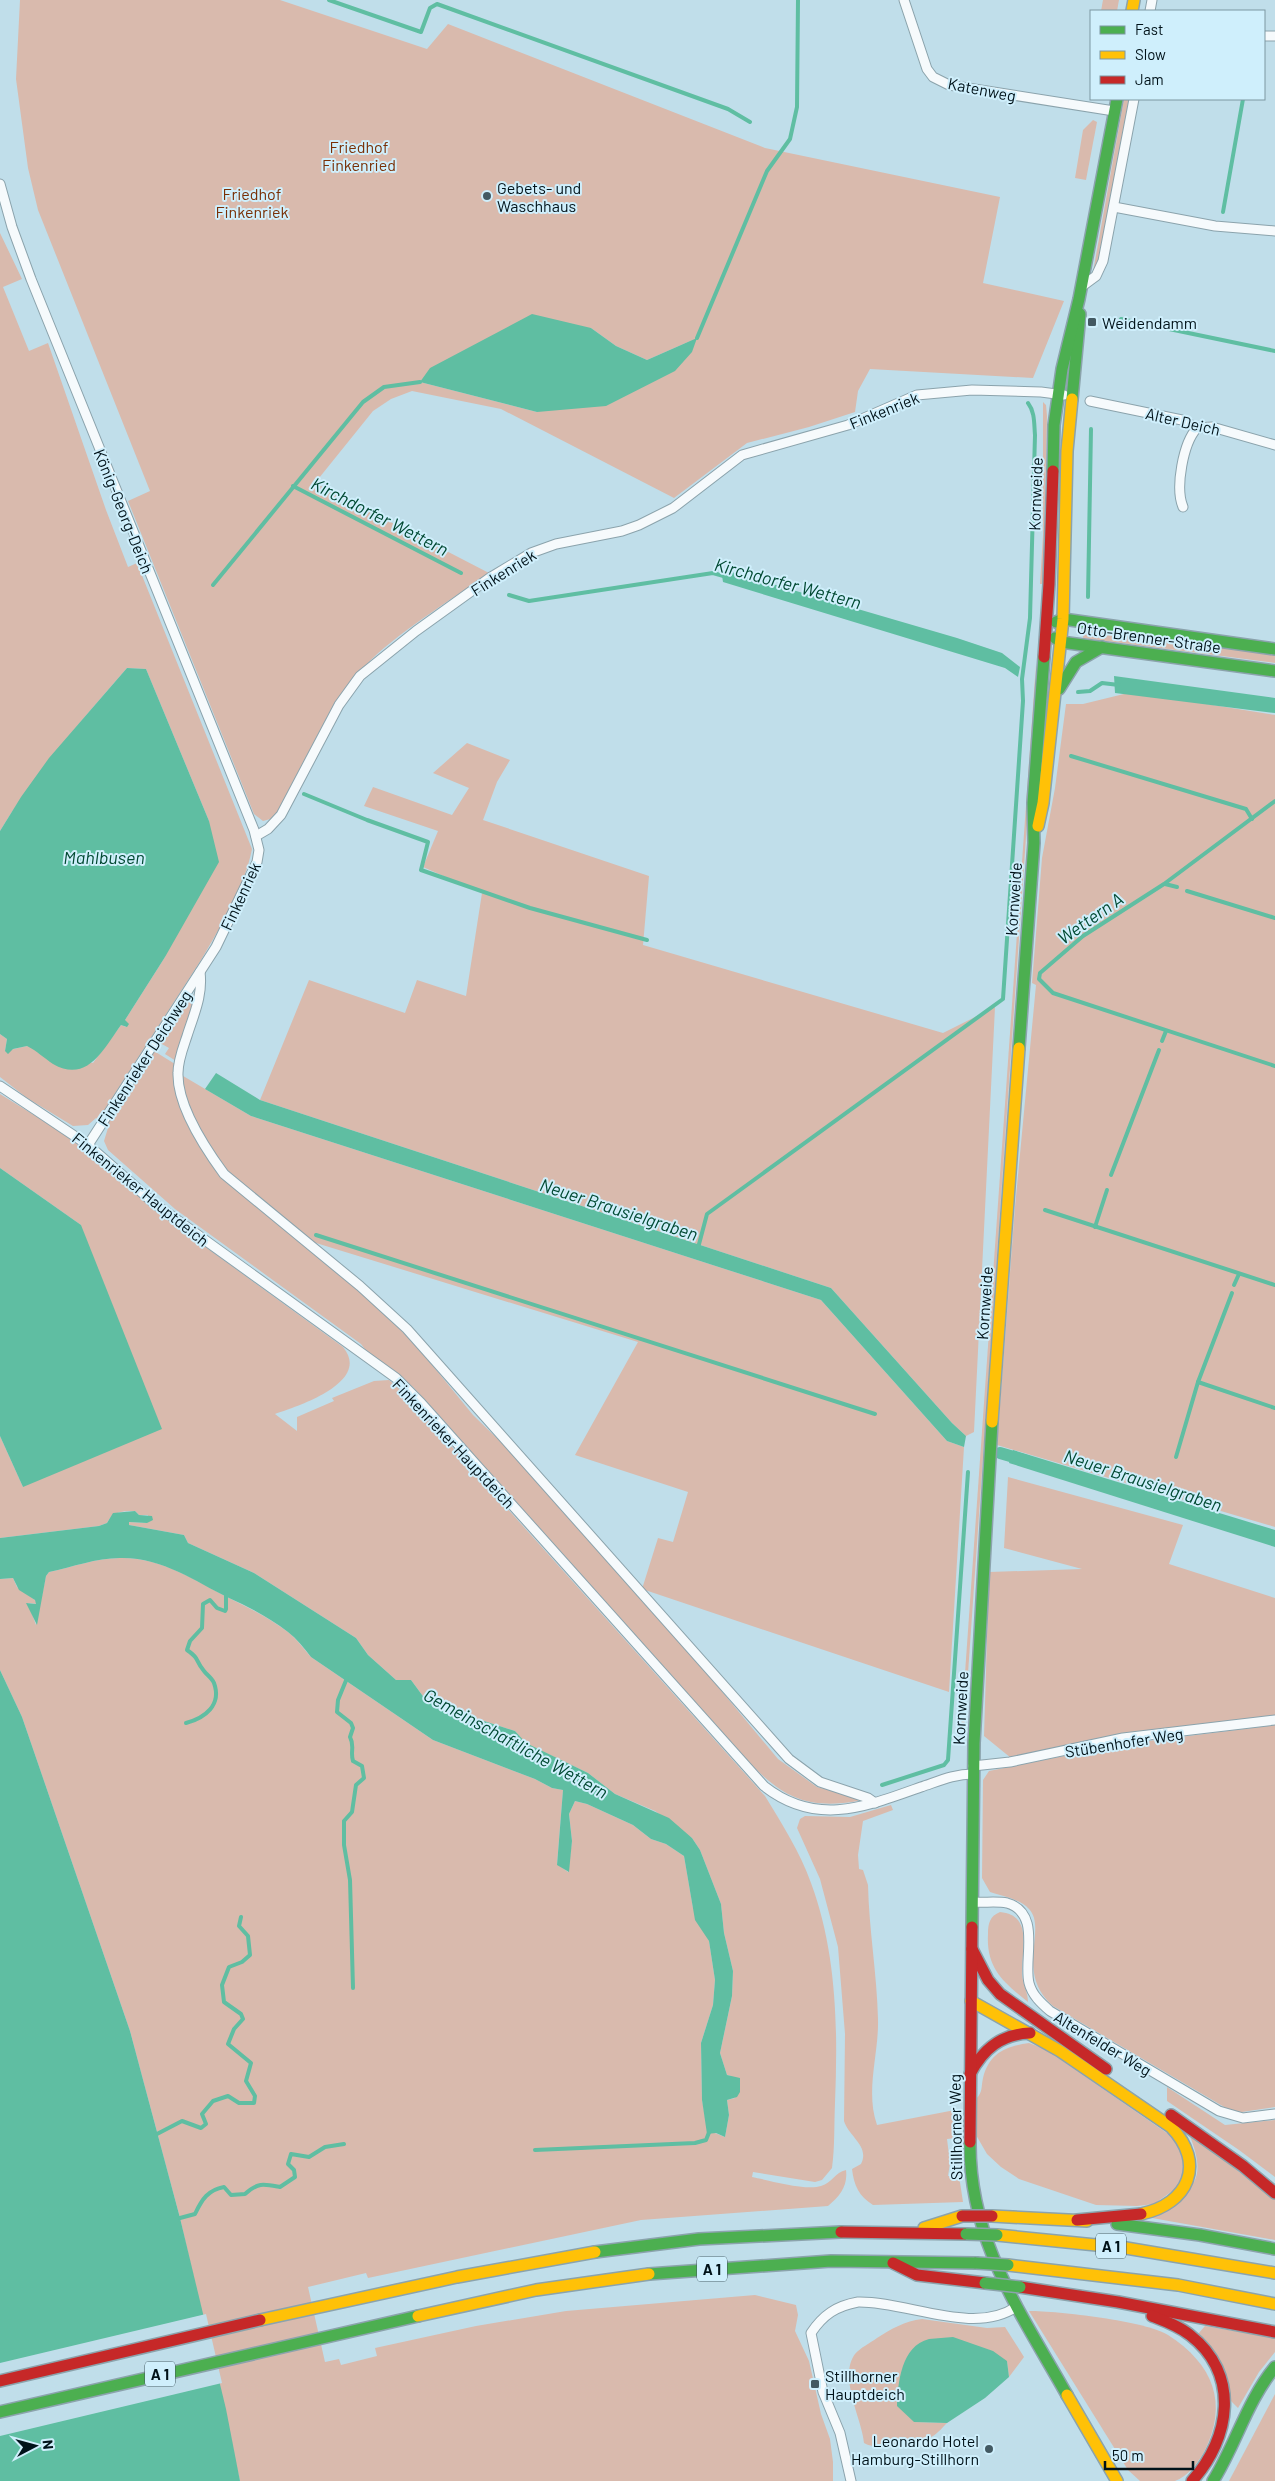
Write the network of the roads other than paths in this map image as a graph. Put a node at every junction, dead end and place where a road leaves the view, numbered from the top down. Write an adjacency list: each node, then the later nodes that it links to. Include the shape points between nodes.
1 (904, 0): 4 (street, Katenweg, via 927,69 939,81)
2 (1117, 100): 4 (main road, Kornweide)
3 (1134, 100): 6 (street)
4 (1114, 111): 8 (main road, Kornweide)
5 (0, 184): 23 (street, König-Georg-Deich, via 16,242 43,311)
6 (1114, 208): 7 (street, via 1215,226); 8 (street, via 1100,270)
7 (1275, 231)
8 (1082, 286): 9 (main road, Kornweide)
9 (1079, 299): 10 (main road, Kornweide); 11 (main road, Kornweide, via 1080,320)
10 (1058, 394): 11 (street, Finkenriek); 17 (main road, Kornweide, via 1053,440); 23 (street, Finkenriek, via 972,390 917,395 848,425 742,455 678,505 639,525 531,553 491,577 360,676 339,705 281,816)
11 (1072, 396): 16 (main road, Kornweide, via 1066,478)
12 (1090, 401): 13 (street, Alter Deich, via 1182,420)
13 (1198, 428): 14 (street, Alter Deich, via 1212,428); 15 (street, via 1189,442 1179,486)
14 (1275, 445)
15 (1183, 507)
16 (1063, 619): 17 (main road, Otto-Brenner-Straße); 18 (main road, Kornweide); 20 (main road, Otto-Brenner-Straße)
17 (1046, 629): 18 (main road, Otto-Brenner-Straße); 24 (main road, Kornweide, via 1033,803)
18 (1061, 642): 19 (main road, Otto-Brenner-Straße); 22 (main road, Kornweide)
19 (1103, 647): 21 (main road, Otto-Brenner-Straße); 22 (main road, via 1076,662)
20 (1275, 649)
21 (1275, 672)
22 (1054, 701): 24 (main road, Kornweide, via 1043,803)
23 (256, 836): 25 (street, Finkenriek, via 257,862 216,947)
24 (1034, 843): 29 (main road, Kornweide, via 988,1482)
25 (200, 972): 27 (street, Finkenrieker Deichweg); 30 (street, via 201,994 181,1052 179,1084 189,1116 207,1151 224,1174 408,1329 789,1759 820,1782)
26 (0, 1086): 27 (street, Finkenrieker Hauptdeich)
27 (88, 1144): 30 (street, Finkenrieker Hauptdeich, via 155,1204 396,1378 764,1786 791,1803 817,1810 851,1809)
28 (1275, 1720): 29 (street, Stübenhofer Weg, via 1123,1738)
29 (973, 1770): 30 (street, Finkenrieker Hauptdeich); 31 (main road, Stillhorner Weg)
30 (875, 1803)
31 (972, 1902): 32 (main road, Stillhorner Weg); 37 (street, Altenfelder Weg, via 1008,1904 1025,1918 1029,1928 1029,1985 1050,2011 1219,2111 1243,2118)
32 (972, 1949): 33 (main road, via 988,1980); 34 (main road, Stillhorner Weg)
33 (1000, 1994): 34 (main road, via 989,1993); 38 (main road)
34 (971, 2001): 35 (main road); 36 (main road, Stillhorner Weg)
35 (1030, 2033): 36 (main road, via 1006,2036 992,2043); 39 (main road, via 1171,2127 1188,2148 1191,2162 1185,2186 1161,2208 1132,2216)
36 (970, 2074): 46 (main road, Stillhorner Weg, via 970,2163 974,2190 991,2255)
37 (1275, 2114)
38 (1275, 2193)
39 (1077, 2220): 40 (main road, bridge, via 962,2216); 41 (main road, via 1200,2235)
40 (914, 2232): 43 (main road, A 1, bridge, via 997,2235 1126,2248); 49 (main road, A 1, via 752,2234 659,2243 480,2271)
41 (1275, 2249)
42 (889, 2261): 44 (main road, bridge, via 917,2275 1020,2286); 45 (main road, A 1, bridge, via 1008,2265 1178,2285); 50 (main road, A 1, via 754,2265 633,2276 536,2290 319,2336)
43 (1275, 2273)
44 (1118, 2302): 47 (main road); 53 (main road, via 1182,2329 1214,2364 1225,2396 1224,2427 1214,2454)
45 (1275, 2304)
46 (1016, 2308): 51 (street, via 1006,2314 983,2319 858,2302 841,2306 820,2319 811,2333 817,2366 829,2410 845,2450); 52 (main road, Stillhorner Weg)
47 (1275, 2332)
48 (1275, 2367): 54 (main road, via 1255,2392 1228,2456)
49 (0, 2381)
50 (0, 2412)
51 (851, 2481)
52 (1117, 2481)
53 (1192, 2481)
54 (1213, 2481)

